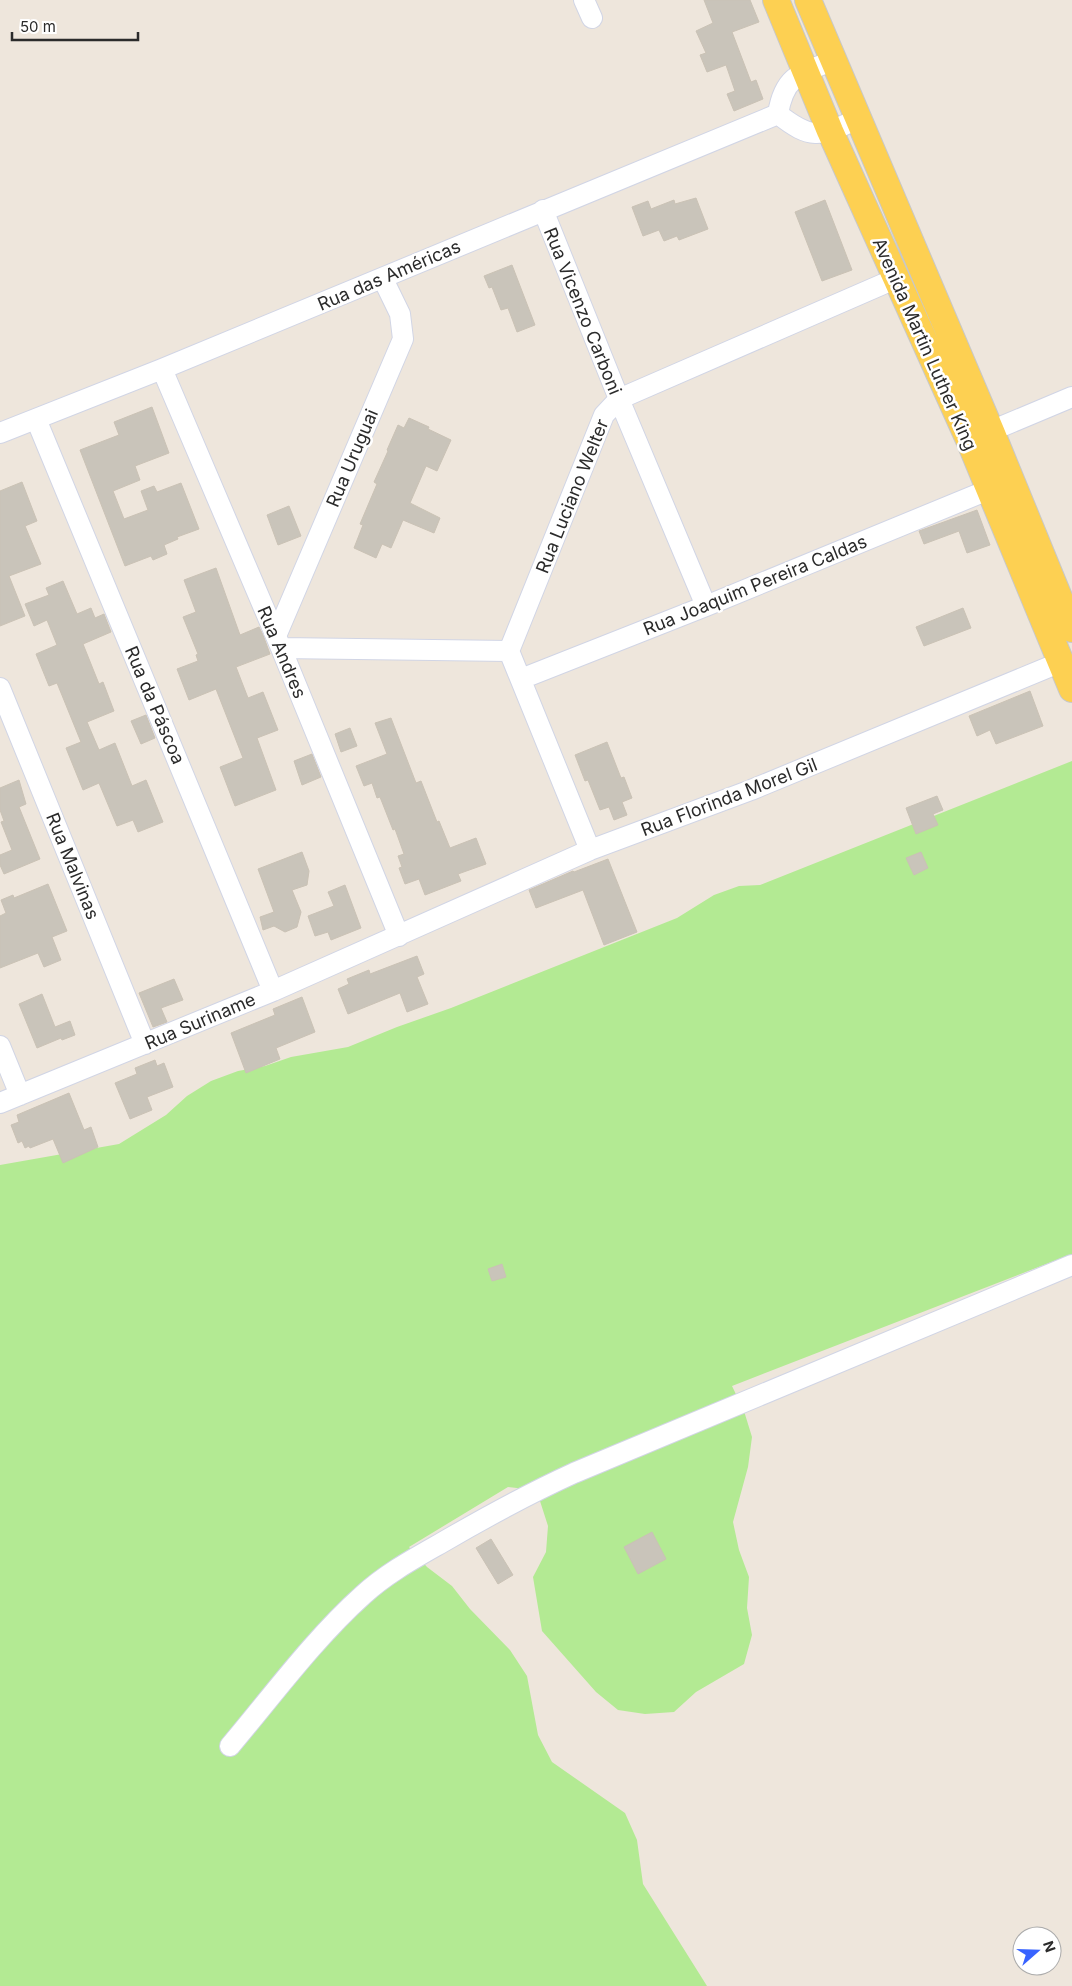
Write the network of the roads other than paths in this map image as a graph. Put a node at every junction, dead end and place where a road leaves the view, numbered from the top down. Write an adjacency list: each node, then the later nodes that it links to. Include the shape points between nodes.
1 (584, 0): 4 (street)
2 (776, 0): 6 (main road, Avenida Martin Luther King)
3 (808, 0): 5 (main road, Avenida Martin Luther King)
4 (592, 18)
5 (833, 61): 6 (street); 8 (main road, Avenida Martin Luther King)
6 (804, 71): 7 (street, via 784,89); 9 (main road, Avenida Martin Luther King)
7 (778, 114): 9 (street, via 801,131 811,134); 10 (street, Rua das Américas)
8 (858, 119): 9 (street); 18 (main road, Avenida Martin Luther King)
9 (830, 131): 11 (main road, Avenida Martin Luther King)
10 (543, 210): 12 (street, Rua das Américas); 15 (street, Rua Vicenzo Carboni)
11 (897, 278): 15 (street, Rua Luciano Welter); 18 (main road, Avenida Martin Luther King)
12 (383, 279): 13 (street, Rua das Américas); 22 (street, Rua Uruguai, via 400,314 403,339)
13 (162, 369): 16 (street, Rua das Américas); 22 (street, Rua Andres)
14 (1072, 397): 18 (street)
15 (619, 399): 20 (street, Rua Vicenzo Carboni); 23 (street, Rua Luciano Welter, via 604,415)
16 (36, 419): 17 (street, Rua das Américas); 30 (street, Rua da Páscoa)
17 (0, 433)
18 (980, 435): 19 (main road, Avenida Martin Luther King); 21 (main road, Avenida Martin Luther King)
19 (988, 490): 20 (street, Rua Joaquim Pereira Caldas); 24 (main road, Avenida Martin Luther King)
20 (706, 606): 25 (street, Rua Joaquim Pereira Caldas)
21 (1072, 629)
22 (278, 642): 23 (street); 29 (street, Rua Andres)
23 (509, 651): 25 (street)
24 (1061, 662): 27 (main road, Avenida Martin Luther King); 28 (street, Rua Florinda Morel Gil, via 751,790)
25 (520, 679): 28 (street)
26 (0, 688): 31 (street, Rua Malvinas)
27 (1072, 689)
28 (590, 850): 29 (street, Rua Florinda Morel Gil)
29 (399, 936): 30 (street, Rua Suriname)
30 (273, 990): 31 (street, Rua Suriname)
31 (145, 1044): 33 (street, Rua Suriname)
32 (0, 1046): 33 (street)
33 (20, 1095): 34 (street, Rua Suriname)
34 (0, 1103)
35 (1072, 1265): 36 (street, via 574,1473 496,1511 394,1571 365,1593 335,1621)
36 (230, 1746)

